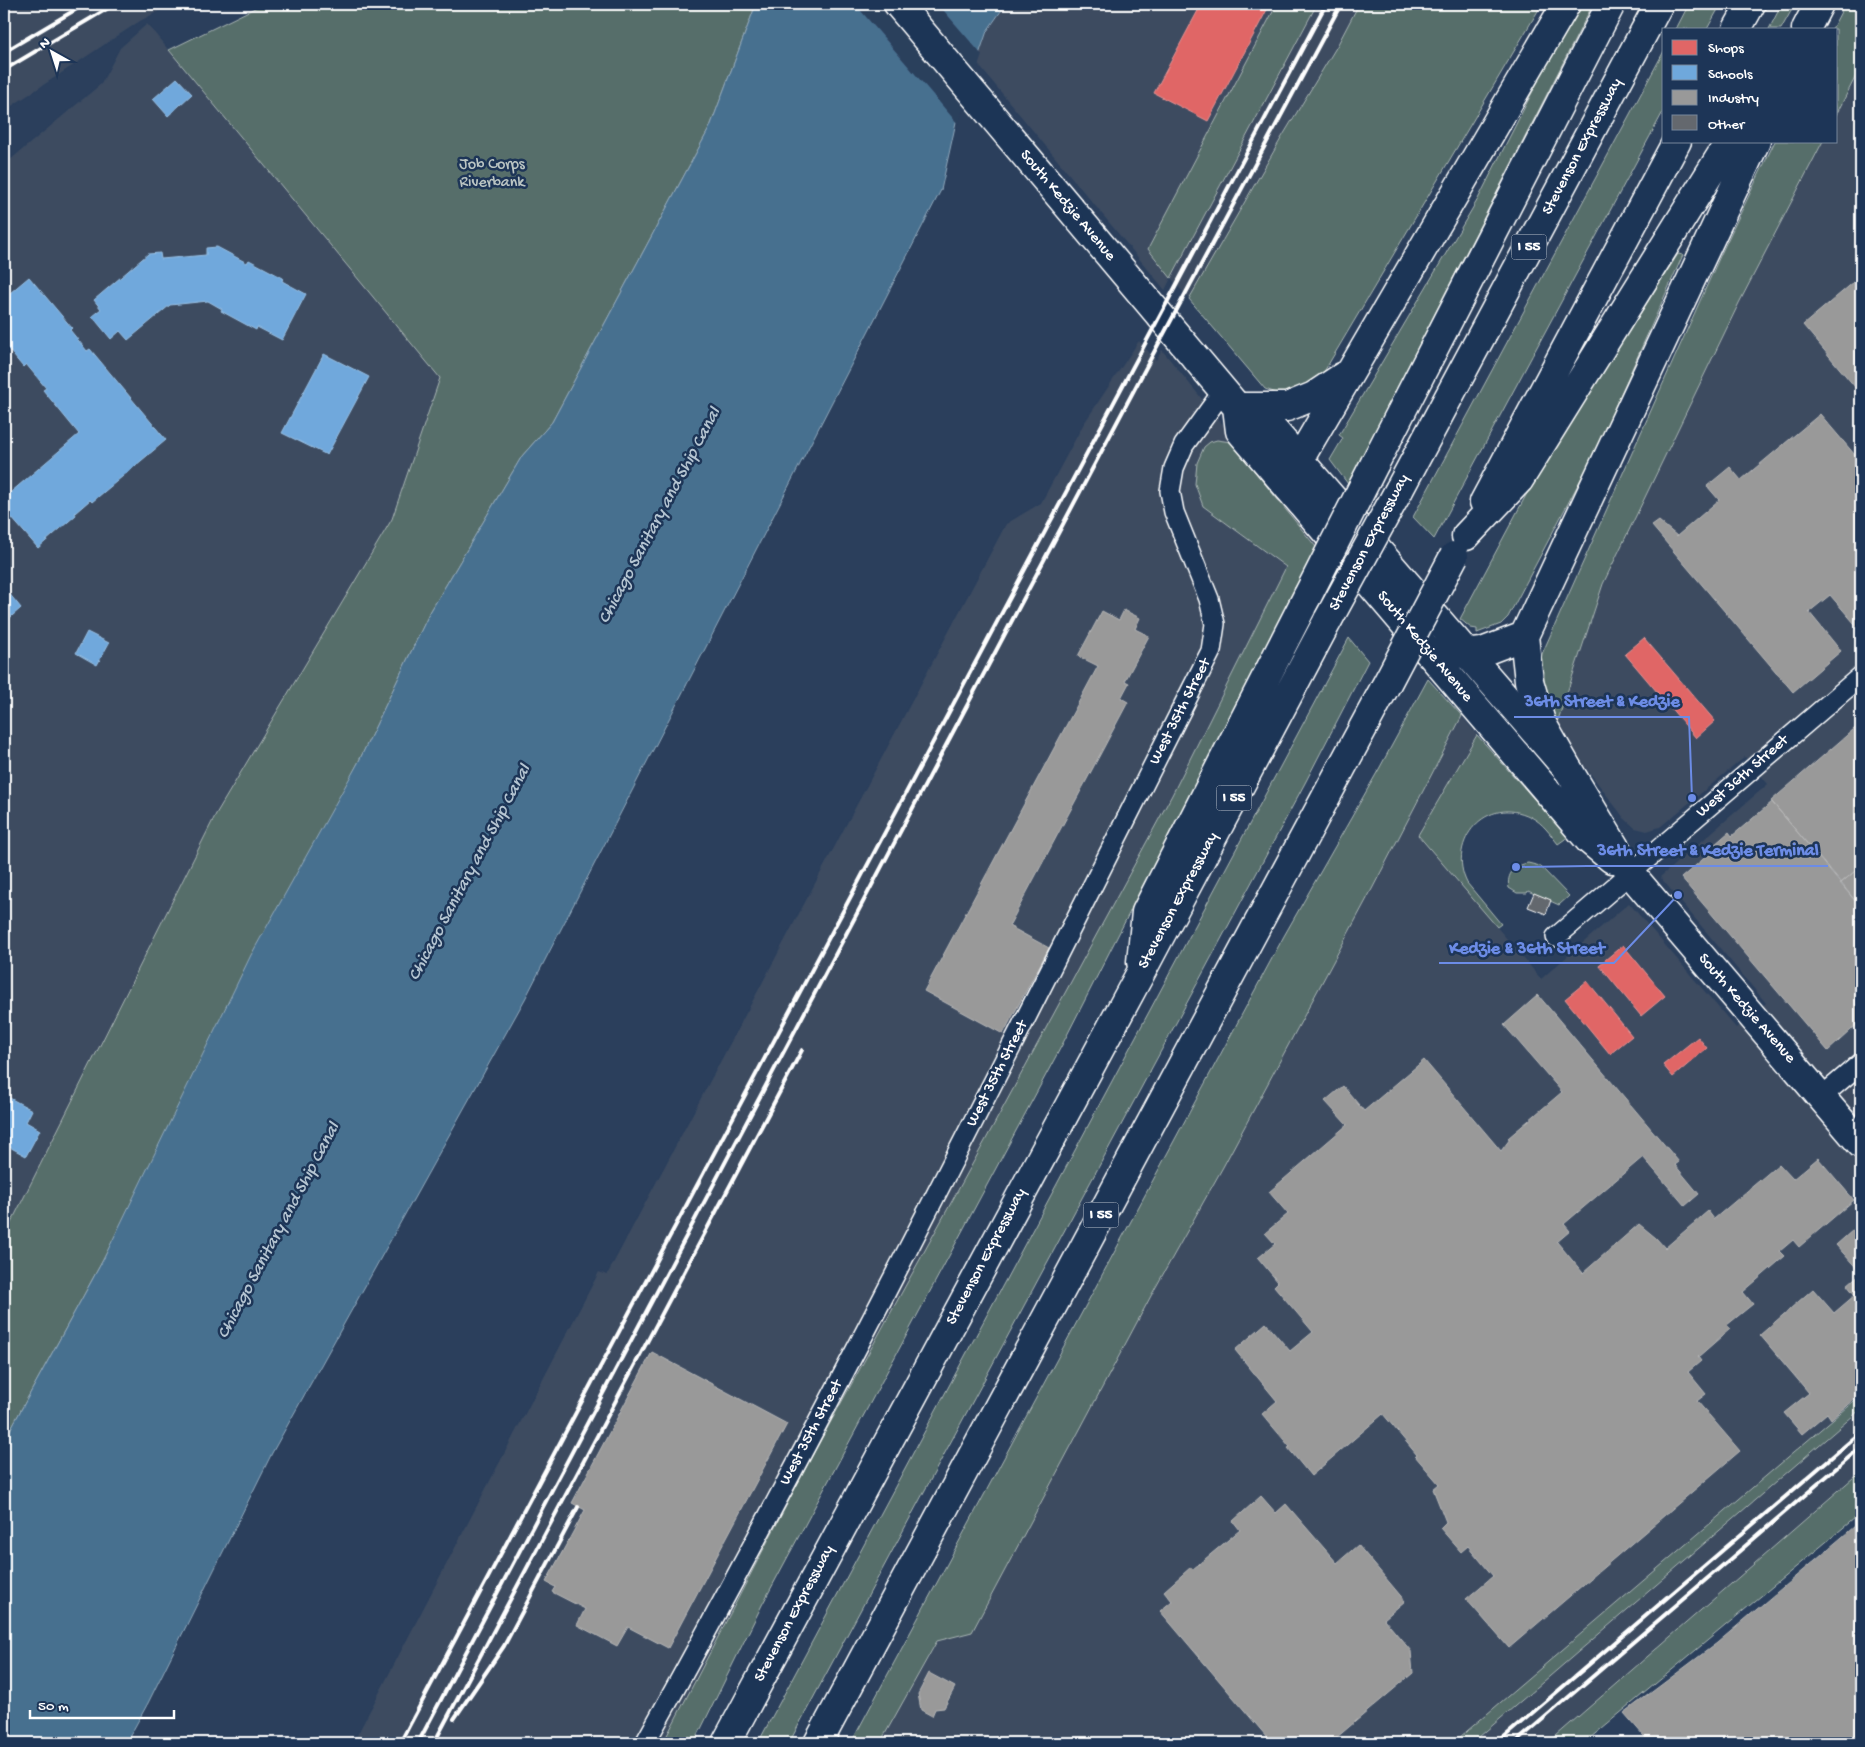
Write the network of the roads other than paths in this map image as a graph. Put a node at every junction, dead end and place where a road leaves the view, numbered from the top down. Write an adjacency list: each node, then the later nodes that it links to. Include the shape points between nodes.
1 (898, 4): 11 (main road, South Kedzie Avenue)
2 (1566, 4): 10 (main road)
3 (1611, 4): 22 (main road, bridge, via 1146,912)
4 (1659, 4): 22 (main road, Stevenson Expressway / I 55, bridge)
5 (1751, 4): 6 (main road)
6 (1739, 28)
7 (1676, 142): 14 (main road, I 55)
8 (1729, 142): 14 (main road, via 1519,480)
9 (1756, 142): 15 (main road)
10 (1351, 370): 11 (main road, via 1314,396 1287,407); 12 (main road)
11 (1230, 399): 12 (main road, South Kedzie Avenue, via 1261,416); 13 (main road, South Kedzie Avenue, via 1240,431); 26 (street, West 35th Street, via 1184,445 1174,468 1170,492 1174,512 1210,599 1215,624 1211,652 904,1261)
12 (1299, 460): 13 (main road); 17 (main road, South Kedzie Avenue)
13 (1288, 487): 16 (main road, South Kedzie Avenue)
14 (1460, 546): 28 (main road, I 55, bridge)
15 (1524, 636): 17 (main road, via 1482,652); 19 (main road, via 1529,681 1541,722)
16 (1428, 652): 17 (main road); 20 (main road, South Kedzie Avenue, via 1589,840)
17 (1466, 654): 19 (main road, South Kedzie Avenue)
18 (1861, 676): 20 (street, West 36th Street)
19 (1568, 771): 20 (main road, South Kedzie Avenue)
20 (1631, 874): 21 (street, West 36th Street); 24 (main road, South Kedzie Avenue)
21 (1556, 937)
22 (1139, 976): 27 (main road, Stevenson Expressway / I 55)
23 (1861, 1063): 24 (street)
24 (1821, 1097): 25 (main road, South Kedzie Avenue)
25 (1861, 1144)
26 (645, 1743)
27 (726, 1743)
28 (818, 1743)

